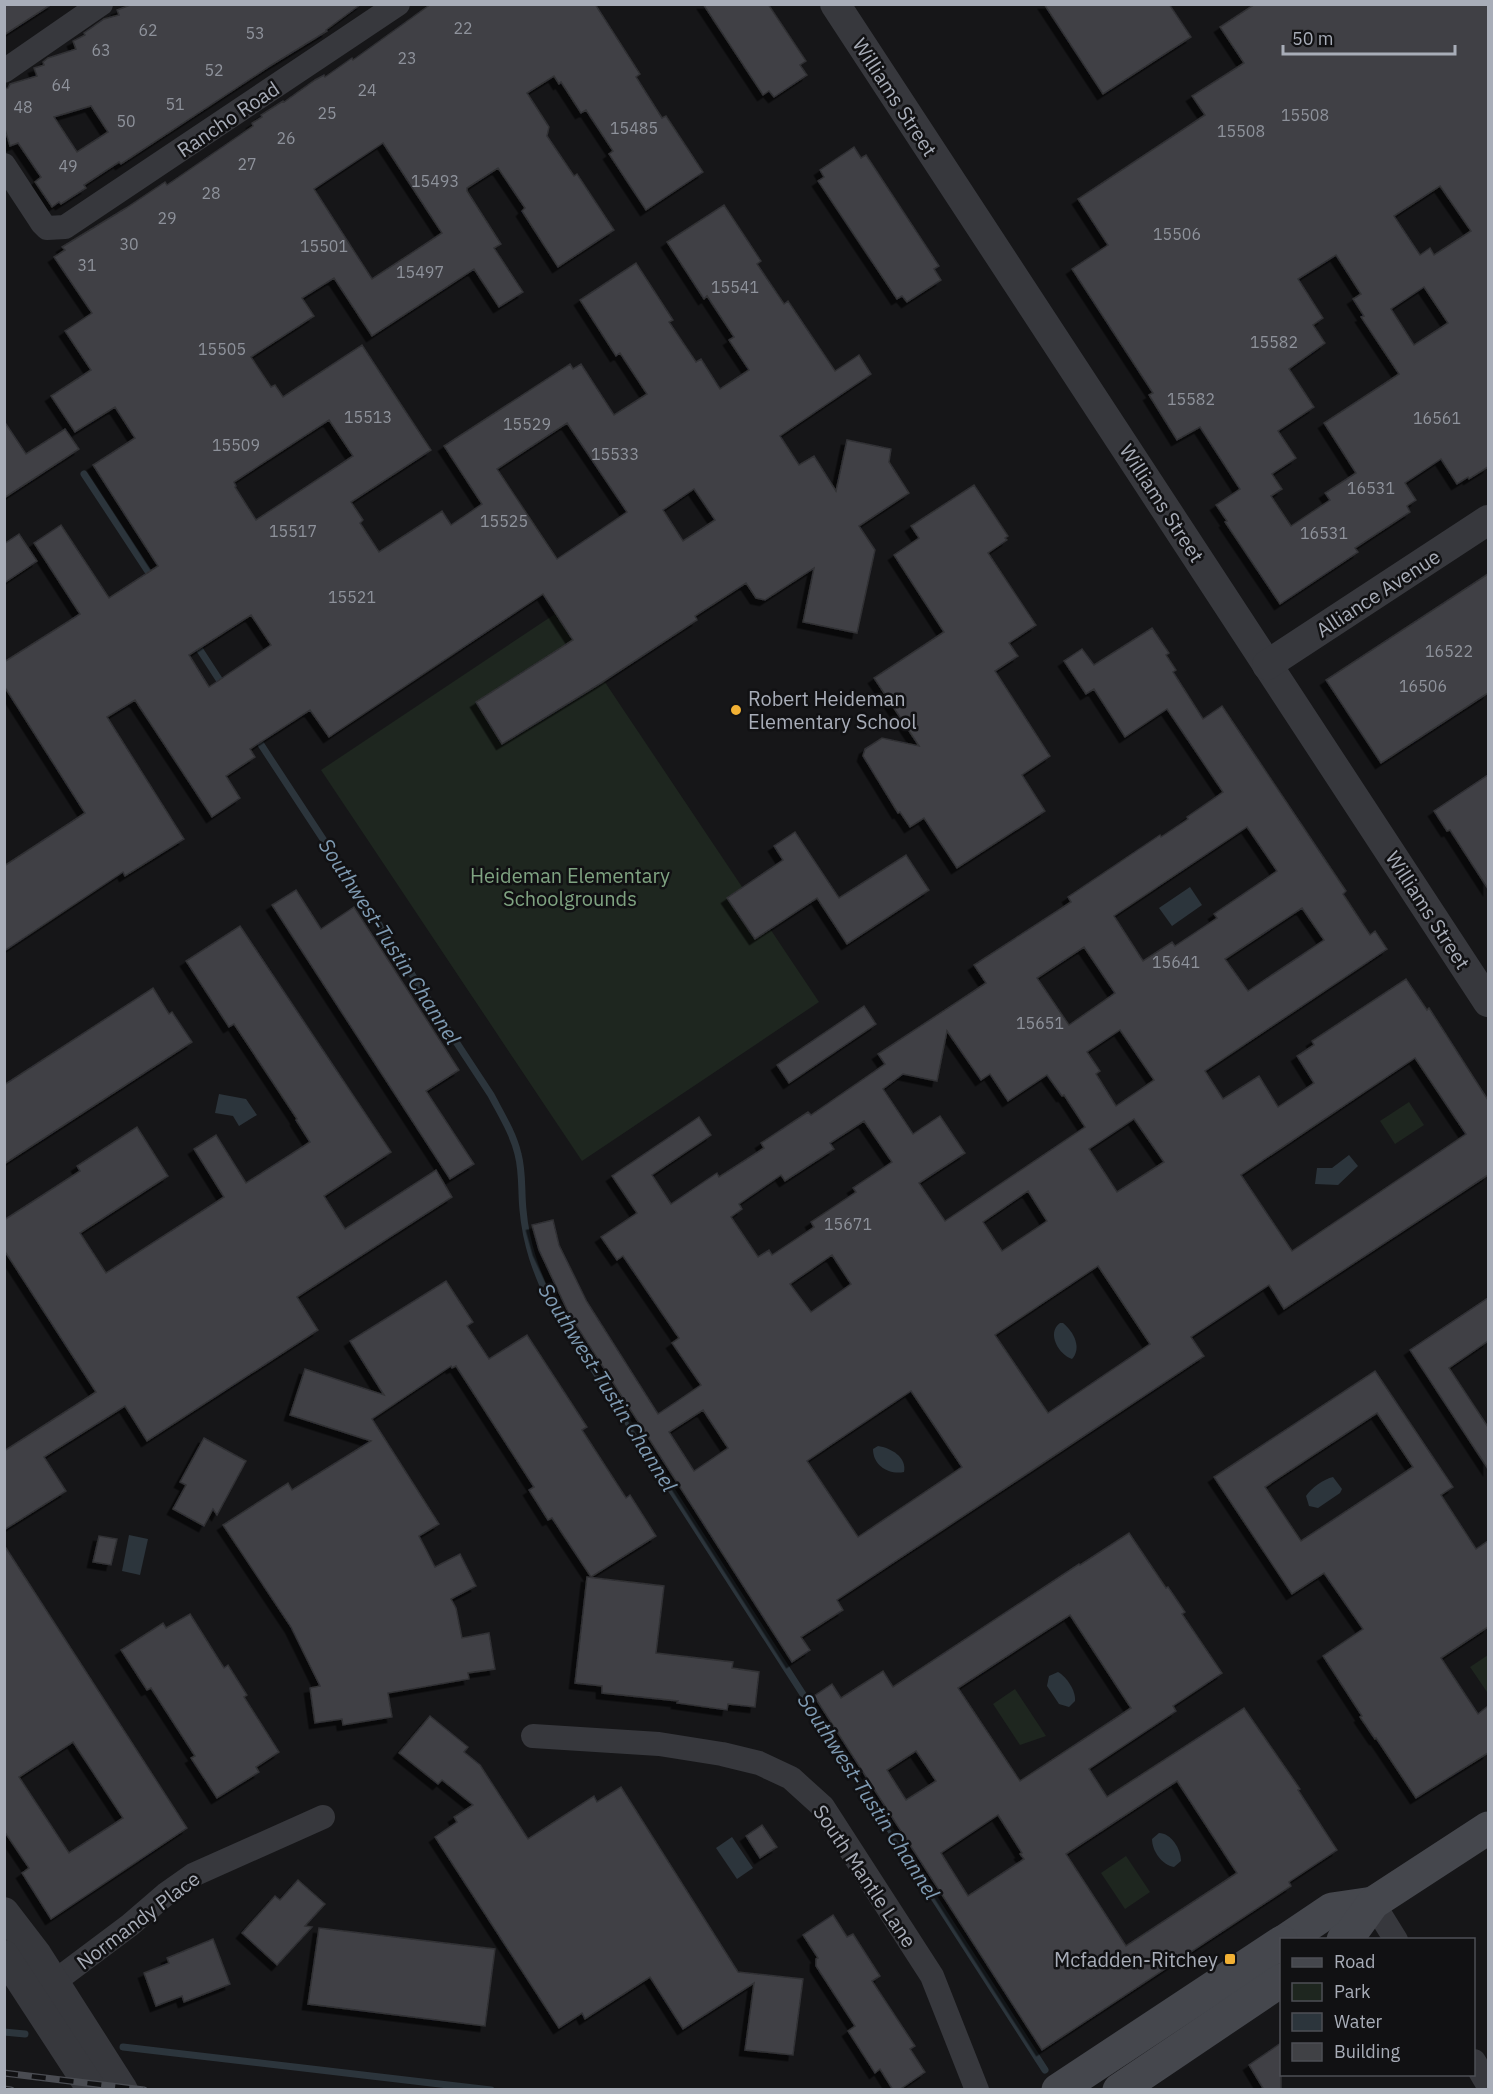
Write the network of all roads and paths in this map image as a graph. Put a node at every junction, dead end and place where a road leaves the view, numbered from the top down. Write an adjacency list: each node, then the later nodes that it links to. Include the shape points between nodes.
1 (398, 4): 5 (street, Rancho Road, via 65,227 47,228 42,223)
2 (835, 4): 7 (street, Williams Street)
3 (93, 7): 4 (street)
4 (4, 71)
5 (4, 165)
6 (1488, 520): 7 (street, Alliance Avenue)
7 (1267, 665): 8 (street, Williams Street)
8 (1488, 1002)
9 (533, 1736): 26 (street, South Mantle Lane, via 659,1744 722,1754 759,1763 791,1778 823,1807 932,1976)
10 (323, 1817): 21 (street, Normandy Place, via 193,1875)
11 (1488, 1828): 12 (main road)
12 (1373, 1903): 15 (main road, via 1332,1909); 16 (main road); 17 (street)
13 (4, 1912): 21 (street)
14 (4, 1930): 21 (street, via 39,1983 46,1988)
15 (1289, 1938)
16 (1346, 1938)
17 (1395, 1938)
18 (1280, 1943): 27 (main road)
19 (4, 1956): 24 (street)
20 (1280, 1981): 28 (main road)
21 (54, 1982): 25 (street)
22 (1475, 2064): 23 (street)
23 (1488, 2085)
24 (92, 2090)
25 (123, 2090)
26 (977, 2090)
27 (1058, 2090)
28 (1119, 2090)

